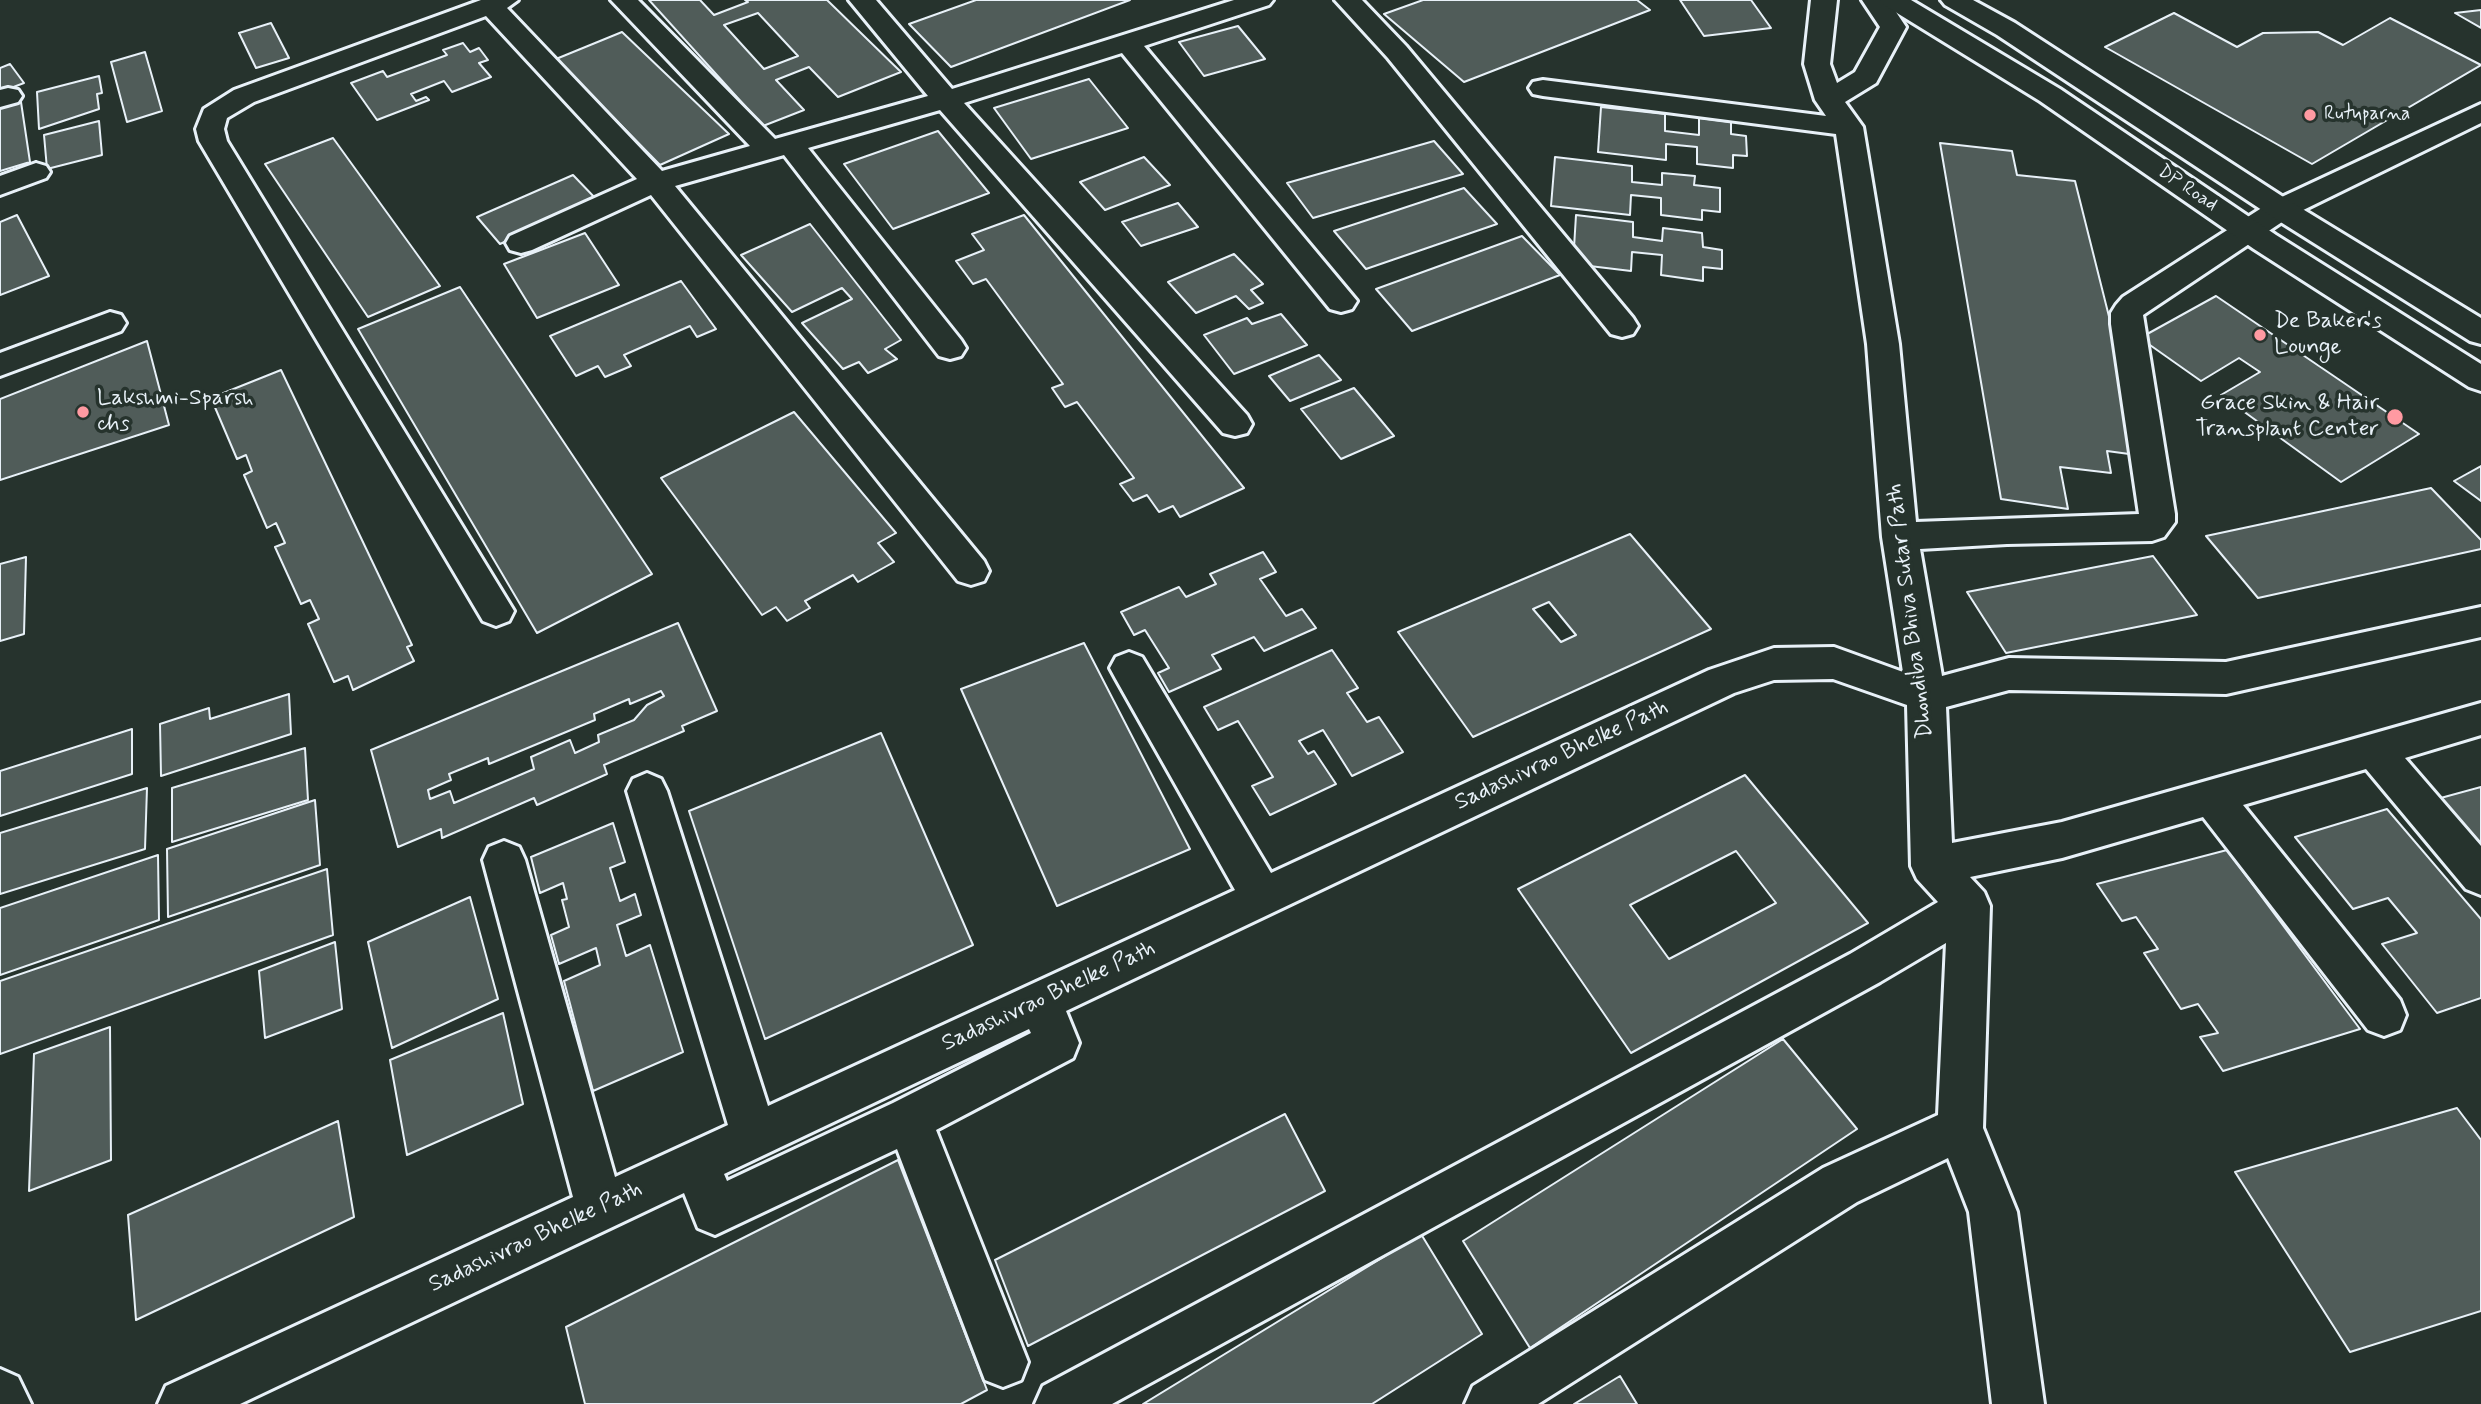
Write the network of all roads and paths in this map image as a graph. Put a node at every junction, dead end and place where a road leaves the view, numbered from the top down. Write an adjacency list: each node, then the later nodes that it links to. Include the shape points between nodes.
1 (624, 0): 15 (street)
2 (862, 0): 12 (street)
3 (1260, 0): 10 (street)
4 (1349, 0): 24 (street)
5 (1824, 0): 14 (street, Dhondiba Bhiva Sutar Path, via 1817,64)
6 (1875, 0): 14 (street, via 1893,27 1866,78)
7 (1893, 0): 20 (street, DP Road, via 2050,95)
8 (1954, 0): 19 (street, DP Road, via 2006,29)
9 (498, 3): 17 (street); 32 (street, via 244,96 214,115 210,129 213,141)
10 (1127, 42): 12 (street); 22 (street)
11 (1543, 88): 14 (street)
12 (946, 100): 15 (street); 29 (street)
13 (2481, 112): 19 (street)
14 (1839, 113): 30 (street, Dhondiba Bhiva Sutar Path, via 1883,344)
15 (780, 148): 17 (street); 26 (street)
16 (36, 172): 18 (street)
17 (656, 182): 21 (street); 31 (street)
18 (0, 186)
19 (2281, 209): 20 (street); 25 (street, DP Road)
20 (2248, 230): 28 (street, DP Road); 30 (street, via 2127,313 2157,514 2152,527)
21 (521, 243)
22 (1341, 301)
23 (110, 323): 27 (street)
24 (1622, 326)
25 (2481, 333)
26 (950, 348)
27 (0, 365)
28 (2481, 379)
29 (1235, 424)
30 (1900, 537): 35 (street, Dhondiba Bhiva Sutar Path)
31 (971, 571)
32 (496, 611)
33 (2481, 622): 35 (street, via 2226,678 2010,674)
34 (1129, 668): 43 (street)
35 (1926, 696): 41 (street, Dhondiba Bhiva Sutar Path); 43 (street, Sadashivrao Bhelke Path, via 1834,663 1774,664 1722,681)
36 (2481, 719): 37 (street)
37 (2374, 750): 39 (street); 42 (street)
38 (647, 791): 49 (street)
39 (2212, 797): 41 (street, via 2062,840); 46 (street)
40 (505, 860): 51 (street)
41 (1932, 866): 44 (street)
42 (2481, 876)
43 (1262, 897): 45 (street, Sadashivrao Bhelke Path)
44 (1969, 906): 48 (street); 56 (street, via 1865,968)
45 (1040, 1001): 47 (street, via 1057,1043); 49 (street, Sadashivrao Bhelke Path)
46 (2384, 1015)
47 (909, 1119): 50 (street, via 715,1211); 52 (street)
48 (1960, 1128): 57 (street, via 1840,1185); 58 (street, via 1993,1212)
49 (754, 1136): 50 (street, Sadashivrao Bhelke Path)
50 (696, 1163): 51 (street, Sadashivrao Bhelke Path)
51 (600, 1208): 55 (street, Sadashivrao Bhelke Path)
52 (1003, 1362)
53 (0, 1395): 54 (street)
54 (5, 1404)
55 (184, 1404)
56 (1060, 1404)
57 (1491, 1404)
58 (2018, 1404)

